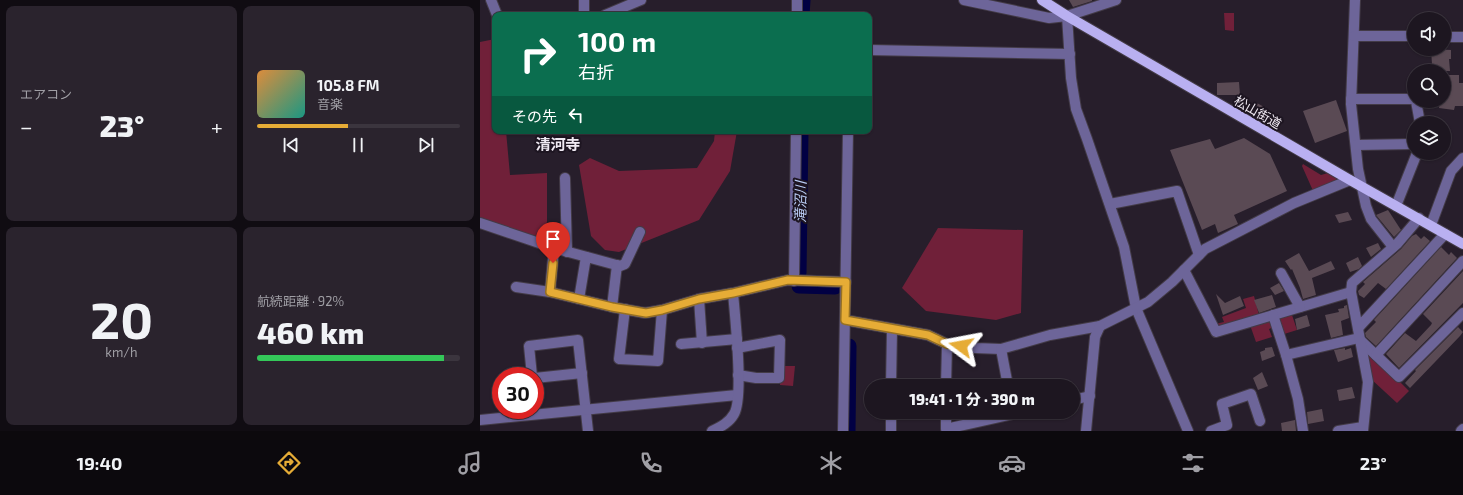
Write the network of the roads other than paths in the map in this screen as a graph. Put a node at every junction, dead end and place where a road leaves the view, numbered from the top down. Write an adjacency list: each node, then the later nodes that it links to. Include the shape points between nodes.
1 (491, 0): 9 (street)
2 (584, 0): 10 (street)
3 (641, 0): 11 (street)
4 (797, 0): 12 (street)
5 (964, 0): 13 (street, via 1049,18)
6 (1042, 0): 13 (main road, 松山街道)
7 (1116, 0): 13 (street)
8 (1355, 0): 14 (street)
9 (496, 12)
10 (584, 12)
11 (612, 12)
12 (797, 12)
13 (1067, 16): 19 (street); 29 (main road, 松山街道)
14 (1354, 36): 15 (street); 20 (street)
15 (1407, 36)
16 (1451, 37): 17 (street)
17 (1463, 37)
18 (872, 50): 19 (street)
19 (1070, 54): 31 (street, via 1076,109)
20 (1351, 99): 21 (street); 25 (street)
21 (1407, 100)
22 (796, 134): 48 (street)
23 (848, 134): 49 (street)
24 (1407, 144): 25 (street)
25 (1356, 145): 30 (street)
26 (1463, 158): 35 (street, via 1451,171)
27 (1414, 160): 32 (street)
28 (565, 178): 41 (street)
29 (1350, 180): 30 (main road, 松山街道); 42 (street, via 1294,203)
30 (1362, 187): 32 (main road, 松山街道); 39 (street, via 1371,219)
31 (1110, 204): 42 (street, via 1177,191); 58 (street, via 1124,247)
32 (1396, 206): 33 (main road, 松山街道)
33 (1418, 218): 35 (main road, 松山街道); 39 (street)
34 (480, 224): 40 (street)
35 (1430, 225): 37 (main road, 松山街道)
36 (640, 232): 45 (street, via 625,264)
37 (1445, 234): 38 (main road, 松山街道); 65 (street)
38 (1463, 244)
39 (1393, 247): 52 (street, via 1352,284)
40 (554, 248): 41 (street); 51 (street)
41 (567, 252): 43 (street)
42 (1198, 255): 46 (street)
43 (586, 257): 45 (street); 54 (street)
44 (1463, 260): 74 (street)
45 (617, 265): 56 (street)
46 (1184, 270): 58 (street, via 1148,302); 62 (street, via 1216,332)
47 (1281, 273): 57 (street)
48 (794, 281): 49 (street); 53 (street, via 788,280)
49 (846, 282): 63 (street)
50 (516, 287): 51 (street)
51 (550, 292): 54 (street)
52 (1351, 292): 57 (street); 65 (street)
53 (733, 293): 55 (street); 70 (street)
54 (579, 299): 56 (street)
55 (699, 299): 60 (street); 68 (street)
56 (612, 307): 59 (street)
57 (1300, 307): 62 (street)
58 (1136, 308): 64 (street); 100 (street)
59 (625, 309): 60 (street, via 646,313); 60 (street, via 619,359 658,361)
60 (662, 310)
61 (1463, 313): 74 (street, via 1399,377)
62 (1273, 315): 73 (street)
63 (845, 320): 66 (street); 97 (street)
64 (1100, 326): 72 (street, via 1050,335); 83 (street, via 1095,337)
65 (1358, 328): 67 (street)
66 (892, 329): 71 (street, via 928,335); 79 (street)
67 (1360, 339): 73 (street); 74 (street); 93 (street, via 1368,382)
68 (702, 343): 69 (street); 70 (street)
69 (681, 344)
70 (737, 344): 77 (street); 77 (street, via 780,340 778,378)
71 (947, 344): 72 (street); 80 (street)
72 (1001, 349): 81 (street)
73 (1286, 355): 102 (street, via 1298,399)
74 (1376, 355)
75 (531, 367): 76 (street, via 529,346 578,340)
76 (582, 373): 78 (street); 85 (street)
77 (738, 375): 82 (street)
78 (544, 377)
79 (891, 379)
80 (946, 379)
81 (1007, 379)
82 (738, 395): 85 (street); 96 (street, via 734,414 724,425)
83 (1090, 396): 84 (street); 99 (street)
84 (1080, 398)
85 (585, 409): 86 (street); 95 (street)
86 (544, 411)
87 (492, 418): 91 (street)
88 (891, 419): 98 (street)
89 (946, 419): 90 (street, via 946,429)
90 (990, 419)
91 (480, 420)
92 (1260, 421): 101 (street, via 1251,394 1222,404 1227,425)
93 (1363, 429): 103 (street)
94 (1463, 429): 104 (street)
95 (588, 431)
96 (712, 431)
97 (843, 431)
98 (890, 431)
99 (1086, 431)
100 (1188, 431)
101 (1211, 431)
102 (1303, 431)
103 (1338, 431)
104 (1461, 431)

